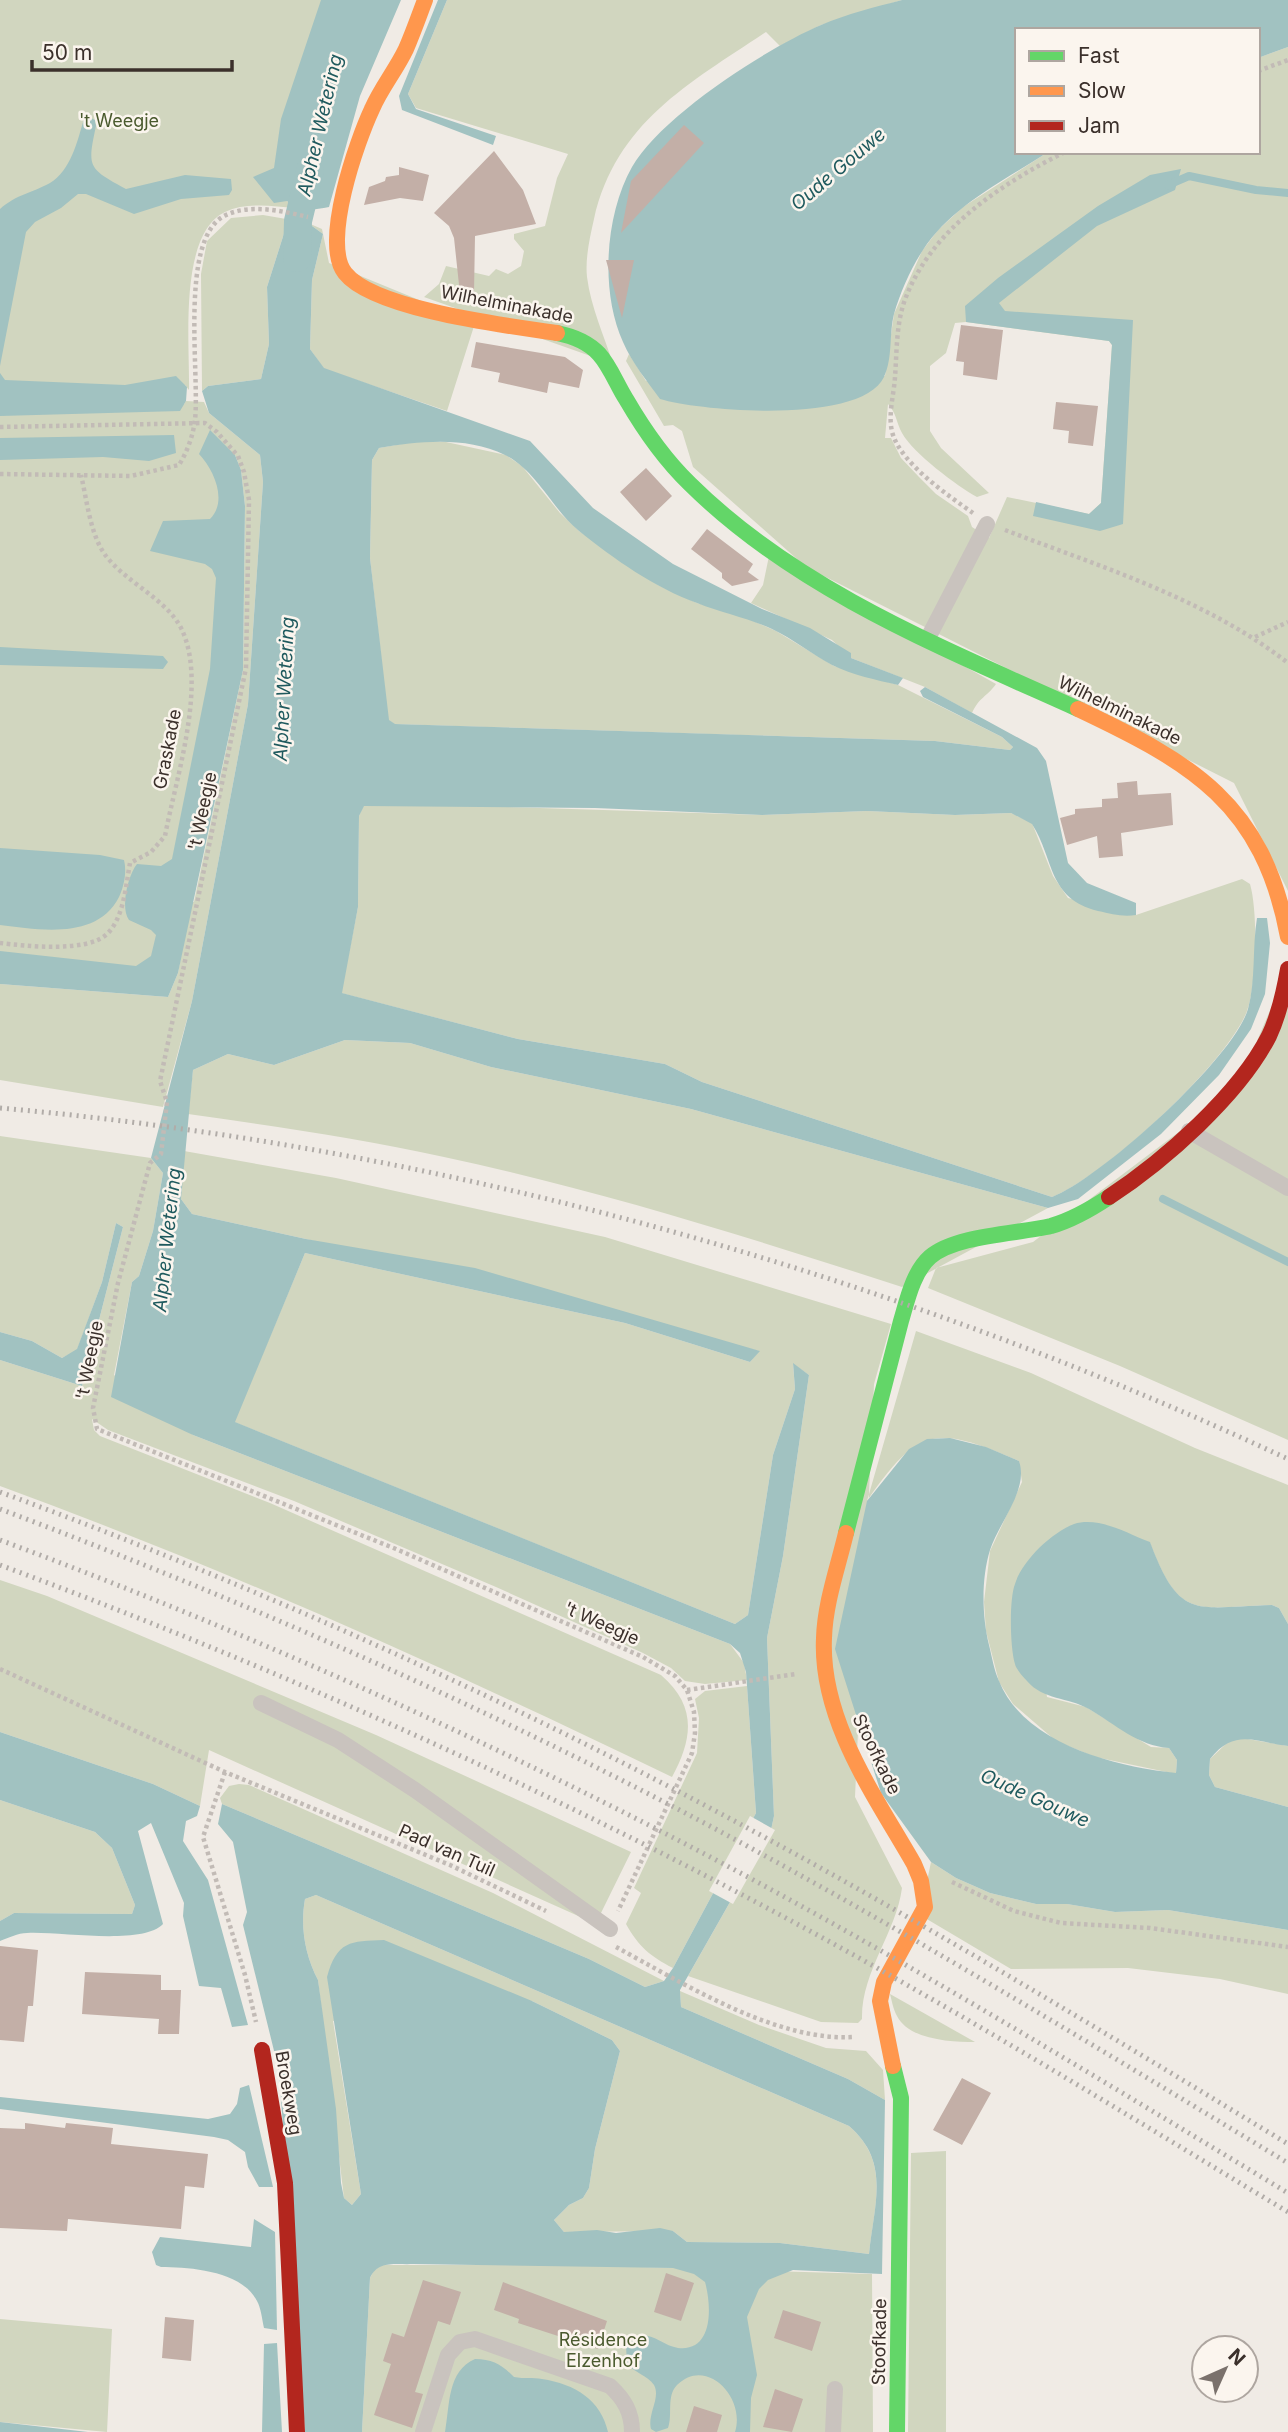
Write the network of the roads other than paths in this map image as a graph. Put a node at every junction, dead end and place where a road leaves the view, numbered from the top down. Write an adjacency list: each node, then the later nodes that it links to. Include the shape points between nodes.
1 (425, 0): 3 (street, Wilhelminakade, via 402,57 370,114 338,220 335,254 344,272 359,285 393,300 573,336 588,344 599,354 660,451 717,508 804,572)
2 (987, 524): 3 (lane)
3 (926, 640): 4 (street, Wilhelminakade, via 1147,743 1198,775 1218,792 1257,845 1275,884)
4 (1288, 937)
5 (1288, 969): 6 (street, via 1280,1009 1265,1043 1240,1079)
6 (1189, 1131): 7 (lane); 16 (street, Stoofkade, via 1070,1220 950,1246 923,1265 896,1342 825,1626 824,1652 835,1713 855,1761 914,1864 925,1908 884,1982 880,2001 901,2098)
7 (1288, 1188)
8 (261, 1703): 9 (lane, via 338,1741 415,1790)
9 (608, 1934)
10 (262, 2050): 12 (street, Broekweg, via 285,2183)
11 (835, 2389): 15 (lane)
12 (297, 2432)
13 (423, 2432): 14 (lane, via 448,2355 460,2342 475,2339 610,2386 623,2398)
14 (632, 2432)
15 (833, 2432)
16 (897, 2432)

